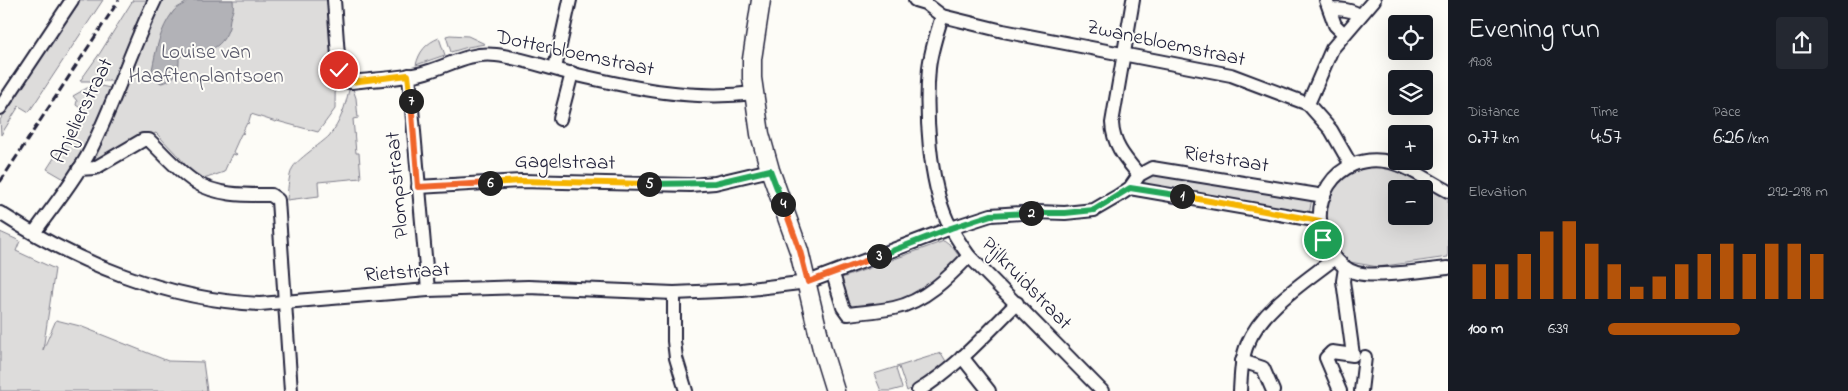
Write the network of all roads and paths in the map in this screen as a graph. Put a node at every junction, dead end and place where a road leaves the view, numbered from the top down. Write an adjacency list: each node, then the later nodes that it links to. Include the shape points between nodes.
1 (72, 0): 19 (street)
2 (156, 0): 22 (street, Anjelierstraat, via 116,96)
3 (334, 0): 16 (street, Dotterbloemstraat, via 342,78 351,82)
4 (570, 0): 14 (street)
5 (760, 0): 17 (main road, via 752,59)
6 (1133, 0): 13 (street)
7 (1374, 0): 11 (street)
8 (922, 1): 10 (street, Zwanebloemstraat)
9 (1328, 5): 11 (street); 12 (street, via 1335,25)
10 (942, 16): 13 (street, Zwanebloemstraat); 31 (street, Pijlkruidstraat, via 929,68 929,125 938,192)
11 (1360, 16): 12 (street)
12 (1344, 34): 18 (street, via 1332,49)
13 (1123, 54): 18 (street, Zwanebloemstraat, via 1231,75); 24 (street, via 1112,136)
14 (555, 68): 15 (street, Dotterbloemstraat); 16 (street, Dotterbloemstraat, via 496,55 479,55)
15 (572, 73): 17 (street, Dotterbloemstraat, via 673,94 706,97); 20 (street)
16 (408, 75): 25 (street, Plompstraat)
17 (754, 94): 23 (main road)
18 (1308, 104): 21 (street, Zwanebloemstraat, via 1331,130)
19 (0, 108)
20 (560, 119)
21 (1351, 165): 27 (street, via 1391,162); 28 (street, via 1332,180)
22 (79, 169): 32 (street, Anjelierstraat); 41 (street, via 95,168 143,140 149,140 195,182 212,190 243,196 272,195 278,200)
23 (770, 170): 25 (street, Gagelstraat, via 715,183 690,185 521,181); 38 (main road)
24 (1139, 175): 26 (street, Rietstraat); 28 (street, Rietstraat, via 1152,168)
25 (418, 187): 39 (street, Plompstraat)
26 (1130, 188): 30 (street, Rietstraat); 31 (street, Rietstraat, via 1094,210 991,215)
27 (1448, 191)
28 (1324, 196): 30 (street)
29 (0, 212): 32 (street, Rietstraat)
30 (1320, 221): 34 (street, via 1323,240)
31 (951, 228): 33 (street, Pijlkruidstraat); 37 (street, Rietstraat)
32 (34, 233): 41 (street, Rietstraat, via 137,281 191,296 233,303)
33 (969, 256): 37 (street, via 929,292 911,303 886,309 848,314); 42 (street, Pijlkruidstraat)
34 (1335, 258): 35 (street); 45 (street, via 1273,308 1247,344)
35 (1345, 268): 36 (street, via 1358,274); 54 (street, via 1343,281 1353,355 1332,352 1326,358)
36 (1448, 268)
37 (833, 274): 38 (street, Rietstraat)
38 (808, 282): 40 (street, Rietstraat, via 742,290); 48 (main road, via 822,350)
39 (428, 290): 40 (street, Rietstraat, via 528,287); 41 (street, Rietstraat)
40 (674, 293): 46 (street, via 674,341)
41 (285, 302): 47 (street)
42 (1017, 303): 43 (street); 51 (street, Pijlkruidstraat)
43 (962, 357): 49 (street); 50 (street)
44 (1365, 357): 55 (street)
45 (1242, 361): 52 (street); 53 (street, via 1263,368)
46 (682, 390)
47 (291, 391)
48 (835, 391)
49 (918, 391)
50 (989, 391)
51 (1102, 391)
52 (1240, 391)
53 (1273, 391)
54 (1340, 391)
55 (1361, 391)

